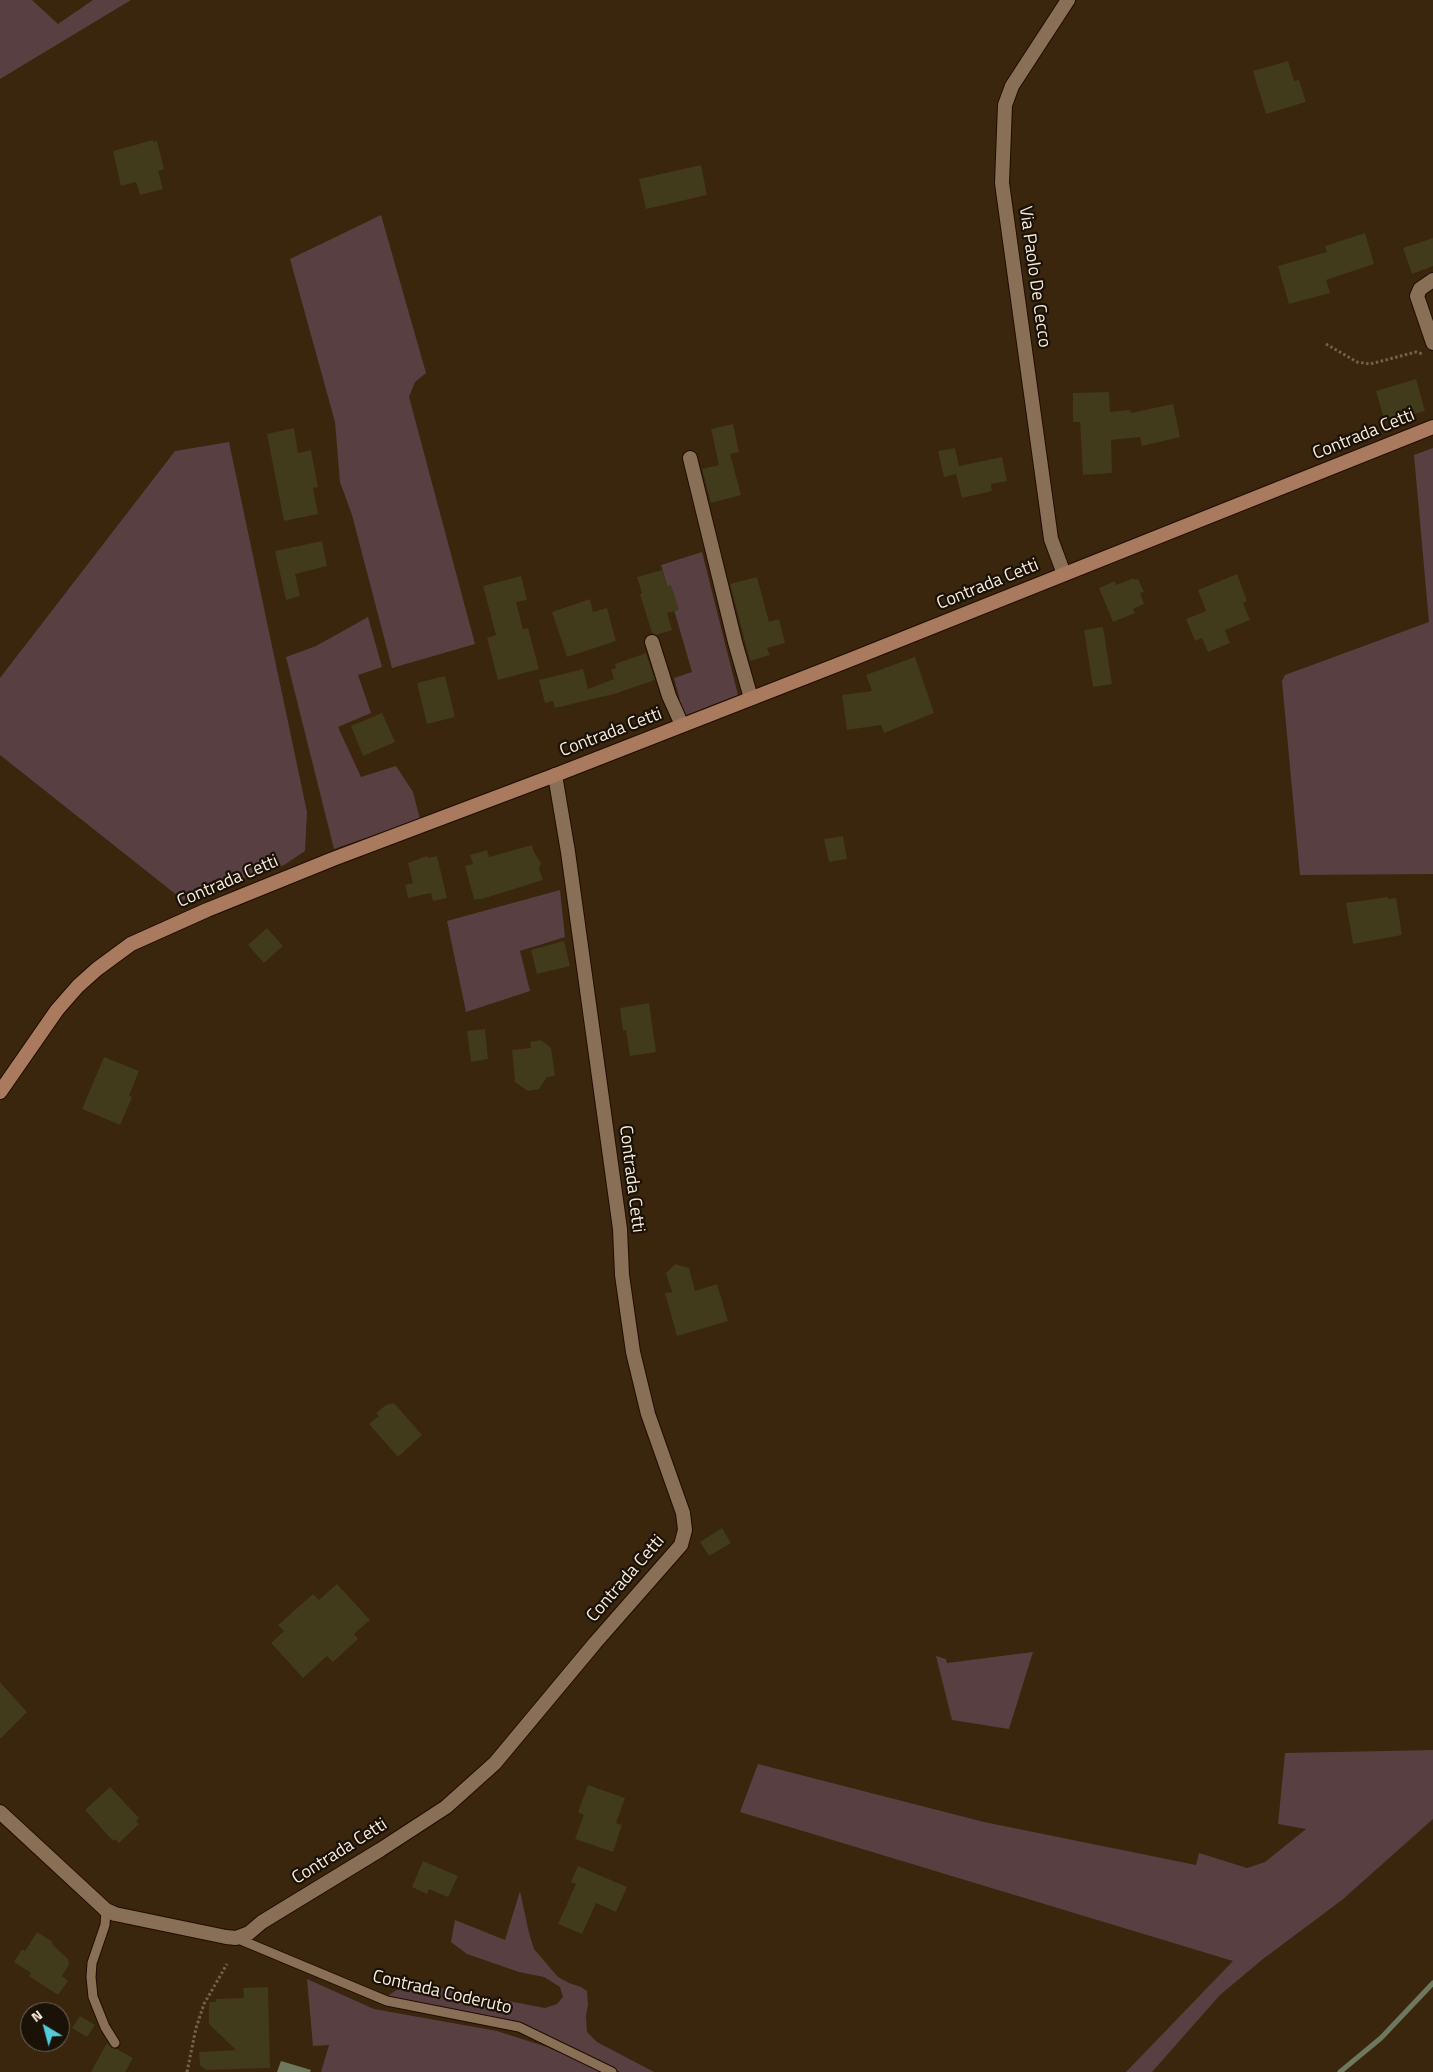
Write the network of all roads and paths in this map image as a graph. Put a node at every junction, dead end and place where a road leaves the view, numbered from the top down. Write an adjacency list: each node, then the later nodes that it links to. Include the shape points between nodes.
1 (1068, 0): 8 (street, Via Paolo De Cecco, via 1012,86 1005,105 1002,183 1052,540)
2 (1433, 280): 3 (street, via 1420,289 1417,296)
3 (1433, 343)
4 (1326, 344): 5 (path, via 1357,362 1370,364 1416,352)
5 (1424, 354)
6 (1428, 429): 8 (main road, Contrada Cetti)
7 (690, 458): 10 (street)
8 (1064, 574): 10 (main road, Contrada Cetti)
9 (652, 642): 11 (street)
10 (750, 698): 11 (main road, Contrada Cetti)
11 (682, 725): 12 (main road, Contrada Cetti)
12 (555, 775): 13 (main road, Contrada Cetti, via 333,859 131,944 78,986 57,1010); 16 (street, Contrada Cetti, via 620,1229 622,1275 633,1352 648,1414 683,1513 685,1530 681,1545 489,1769 446,1807 249,1933)
13 (0, 1092)
14 (0, 1812): 15 (street)
15 (106, 1910): 16 (street); 18 (lane, via 106,1925 92,1963 91,1977 93,1997)
16 (236, 1938): 20 (lane, Contrada Coderuto, via 387,2002 519,2027)
17 (227, 1964): 19 (path, via 204,2004)
18 (115, 2043)
19 (187, 2072)
20 (612, 2072)

